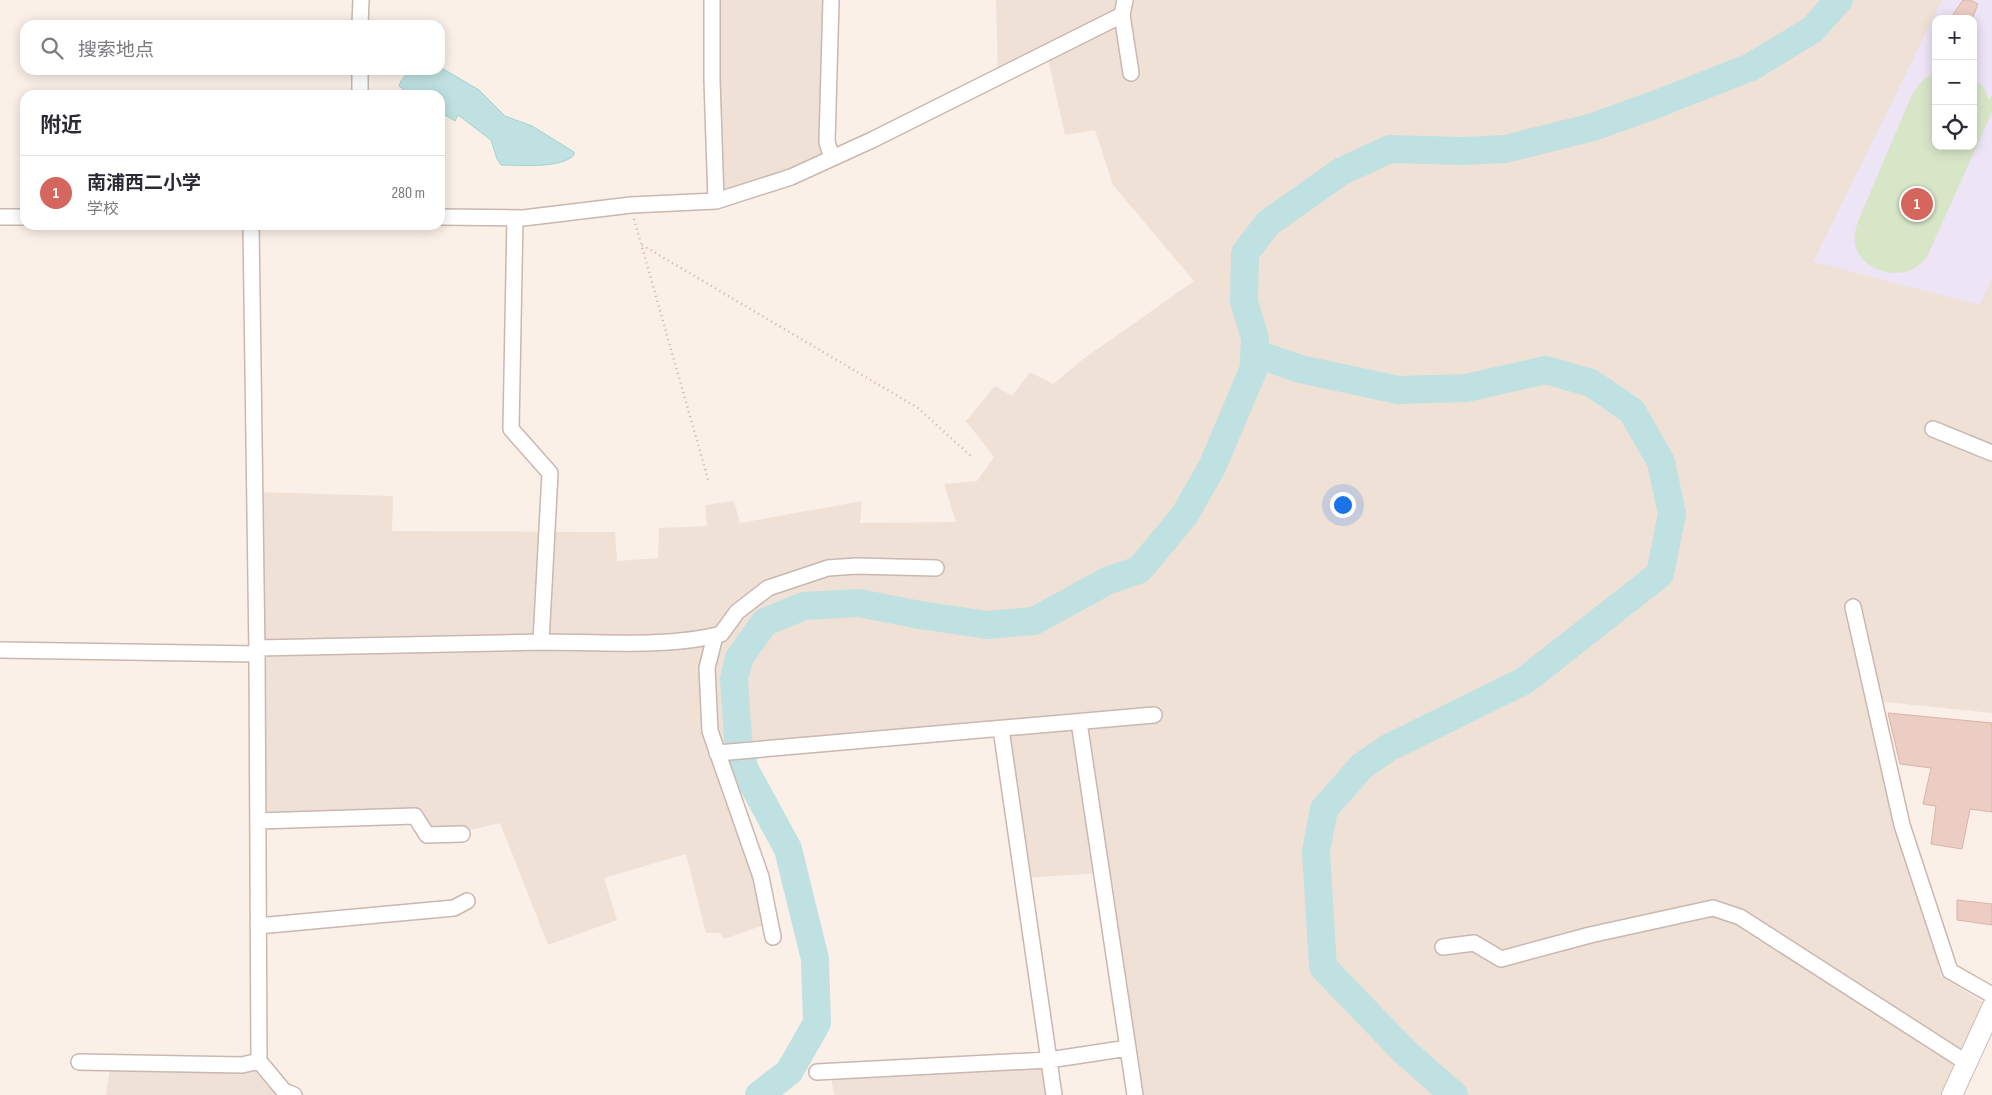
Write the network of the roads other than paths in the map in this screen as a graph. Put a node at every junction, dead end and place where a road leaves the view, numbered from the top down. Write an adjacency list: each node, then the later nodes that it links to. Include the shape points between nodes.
1 (361, 0): 5 (street)
2 (712, 0): 10 (street)
3 (832, 0): 9 (street, via 827,142)
4 (1123, 7): 6 (street); 9 (street)
5 (360, 20)
6 (1131, 73)
7 (360, 75): 8 (street)
8 (360, 90)
9 (832, 158): 10 (street, via 791,177)
10 (716, 200): 14 (street, via 630,205)
11 (0, 217): 12 (street)
12 (20, 217)
13 (445, 218): 14 (street)
14 (515, 218): 21 (street, via 511,429 550,473)
15 (251, 230): 23 (street)
16 (1933, 430): 17 (street)
17 (1992, 453)
18 (936, 568): 20 (street, via 828,568 768,588 737,612 721,634)
19 (1852, 607): 34 (street, via 1902,826 1950,971)
20 (715, 636): 21 (street, via 647,642); 27 (street, via 707,668 710,731)
21 (541, 642): 23 (street)
22 (0, 650): 23 (street)
23 (257, 651): 28 (street)
24 (1154, 716): 25 (street)
25 (1079, 722): 26 (street); 36 (street)
26 (1002, 729): 27 (street); 37 (street)
27 (717, 753): 32 (street, via 761,877)
28 (258, 821): 29 (street, via 415,816 427,835); 31 (street)
29 (462, 834)
30 (467, 901): 31 (street, via 454,908)
31 (258, 926): 38 (street)
32 (773, 937)
33 (1443, 947): 40 (street, via 1474,943 1501,959 1590,935 1713,908 1740,917)
34 (1992, 995)
35 (1992, 1008): 40 (street)
36 (1128, 1048): 37 (street); 44 (street)
37 (1049, 1060): 41 (street); 43 (street)
38 (259, 1061): 39 (street, via 242,1066); 42 (street, via 284,1091)
39 (79, 1062)
40 (1967, 1063): 45 (street)
41 (817, 1072)
42 (294, 1095)
43 (1054, 1095)
44 (1135, 1095)
45 (1952, 1095)

